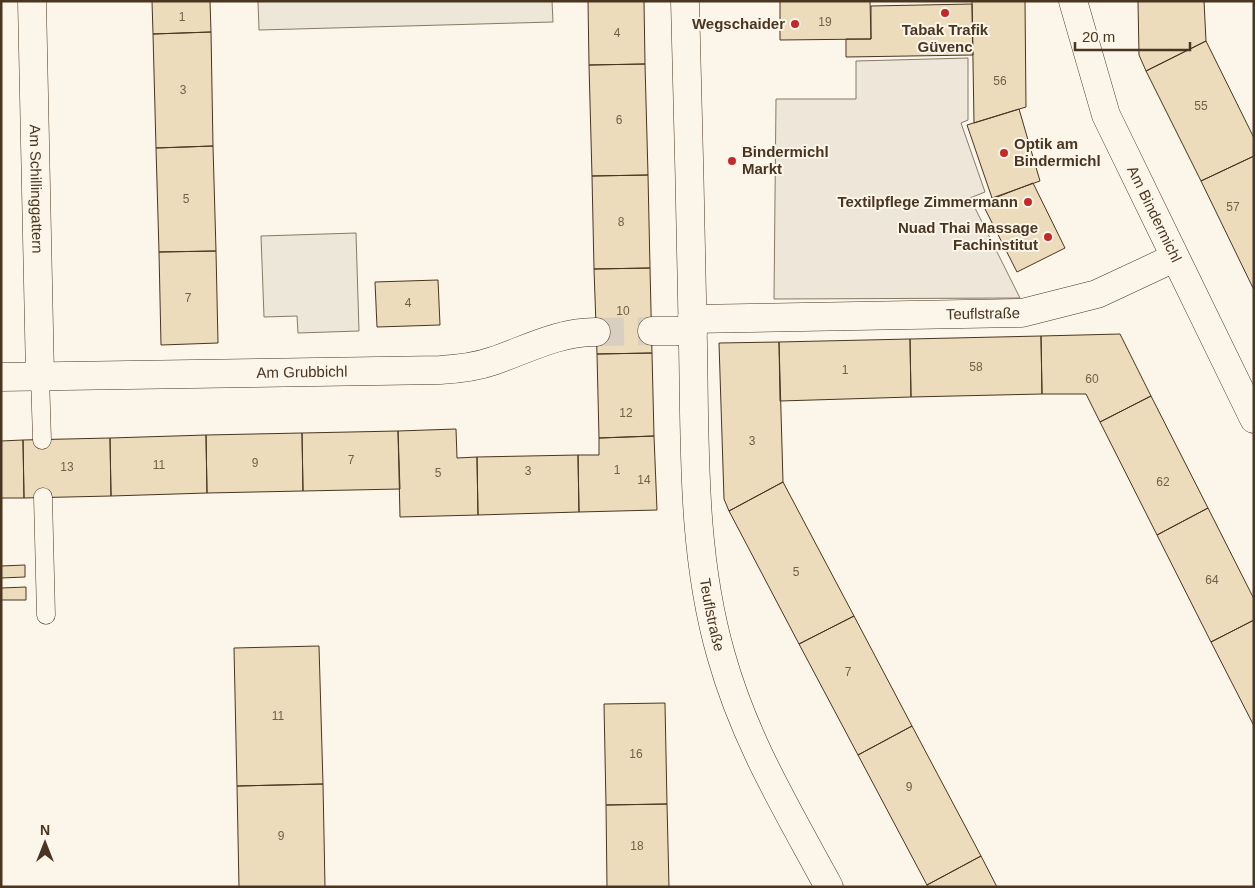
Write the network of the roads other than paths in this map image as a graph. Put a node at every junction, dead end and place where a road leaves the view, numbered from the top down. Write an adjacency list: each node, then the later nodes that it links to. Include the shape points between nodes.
1 (32, 1): 8 (street, Am Schillinggattern)
2 (685, 1): 5 (street, Teuflstraße)
3 (1073, 1): 4 (street, Am Bindermichl, via 1106,115)
4 (1174, 258): 5 (street, Teuflstraße, via 1097,294 1022,313); 10 (street, Am Bindermichl)
5 (692, 325): 6 (street); 14 (street, Teuflstraße, via 699,529 708,599 720,654 737,708 770,782)
6 (652, 331)
7 (596, 332): 8 (street, Am Grubbichl, via 560,336 479,366 440,370)
8 (40, 376): 9 (street, Am Grubbichl); 11 (lane)
9 (1, 377)
10 (1254, 419)
11 (42, 440)
12 (43, 497): 13 (lane)
13 (46, 616)
14 (829, 887)

